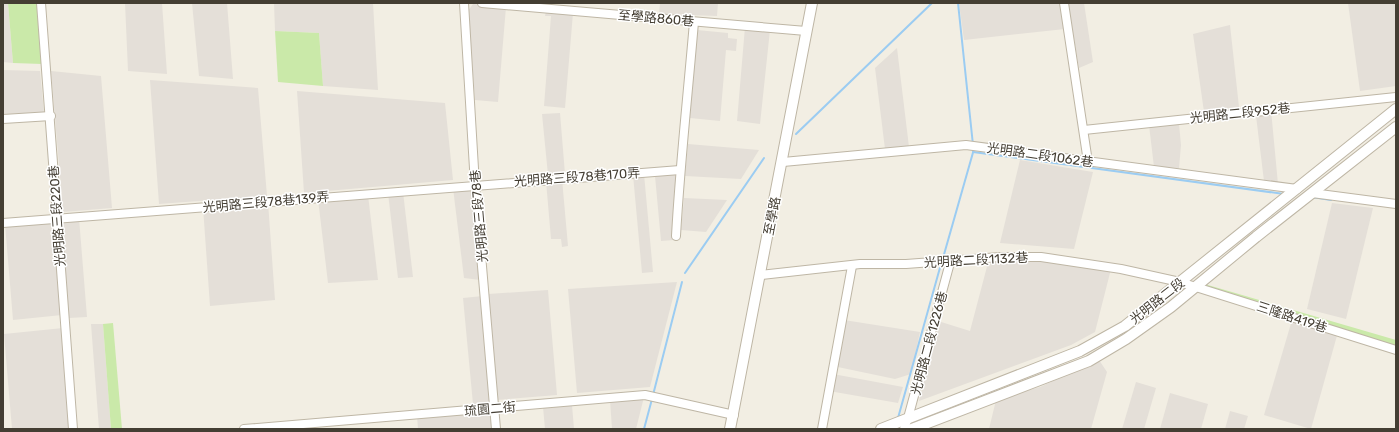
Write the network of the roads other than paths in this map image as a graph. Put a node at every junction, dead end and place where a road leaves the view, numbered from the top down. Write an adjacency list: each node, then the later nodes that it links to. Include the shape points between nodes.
1 (41, 3): 10 (street, 光明路三段220巷)
2 (464, 3): 17 (street, 光明路三段78巷)
3 (482, 3): 6 (street, 至學路860巷)
4 (812, 3): 7 (street, 至學路)
5 (1064, 3): 13 (street)
6 (694, 22): 7 (street, 至學路860巷); 16 (street)
7 (806, 31): 14 (street, 至學路)
8 (1396, 97): 13 (street, 光明路二段952巷)
9 (1396, 109): 18 (street, 光明路二段)
10 (50, 116): 11 (street); 21 (street, 光明路三段220巷)
11 (3, 119)
12 (1396, 127): 19 (street, 光明路二段)
13 (1084, 130): 15 (street)
14 (783, 162): 15 (street, 光明路二段1062巷, via 966,145); 26 (street, 至學路)
15 (1088, 162): 18 (street, 光明路二段1062巷)
16 (680, 170): 17 (street, 光明路三段78巷170弄); 23 (street)
17 (475, 185): 21 (street, 光明路三段78巷139弄); 29 (street, 光明路三段78巷)
18 (1297, 189): 27 (street, 光明路二段)
19 (1312, 193): 20 (street); 27 (street, 光明路二段)
20 (1396, 204)
21 (57, 219): 22 (street, 光明路三段78巷139弄); 32 (street, 光明路三段220巷)
22 (3, 223)
23 (676, 236)
24 (952, 259): 25 (street, 光明路二段1132巷); 27 (street, 光明路二段1132巷, via 1041,257 1115,268); 31 (street, 光明路二段1226巷)
25 (852, 266): 26 (street, 光明路二段1132巷); 37 (street)
26 (761, 275): 30 (street, 至學路)
27 (1188, 285): 28 (street, 三隆路419巷); 31 (street, 光明路二段, via 1125,326 1080,351); 31 (street, 光明路二段, via 1126,339 1089,361)
28 (1395, 347)
29 (495, 409): 30 (street, 琉園二街, via 645,395); 33 (street, 琉園二街); 34 (street, 光明路三段78巷)
30 (734, 415): 35 (street); 36 (street, 至學路)
31 (907, 425): 38 (street, 光明路二段)
32 (73, 429)
33 (244, 429)
34 (496, 429)
35 (723, 429)
36 (732, 429)
37 (822, 429)
38 (881, 429)

